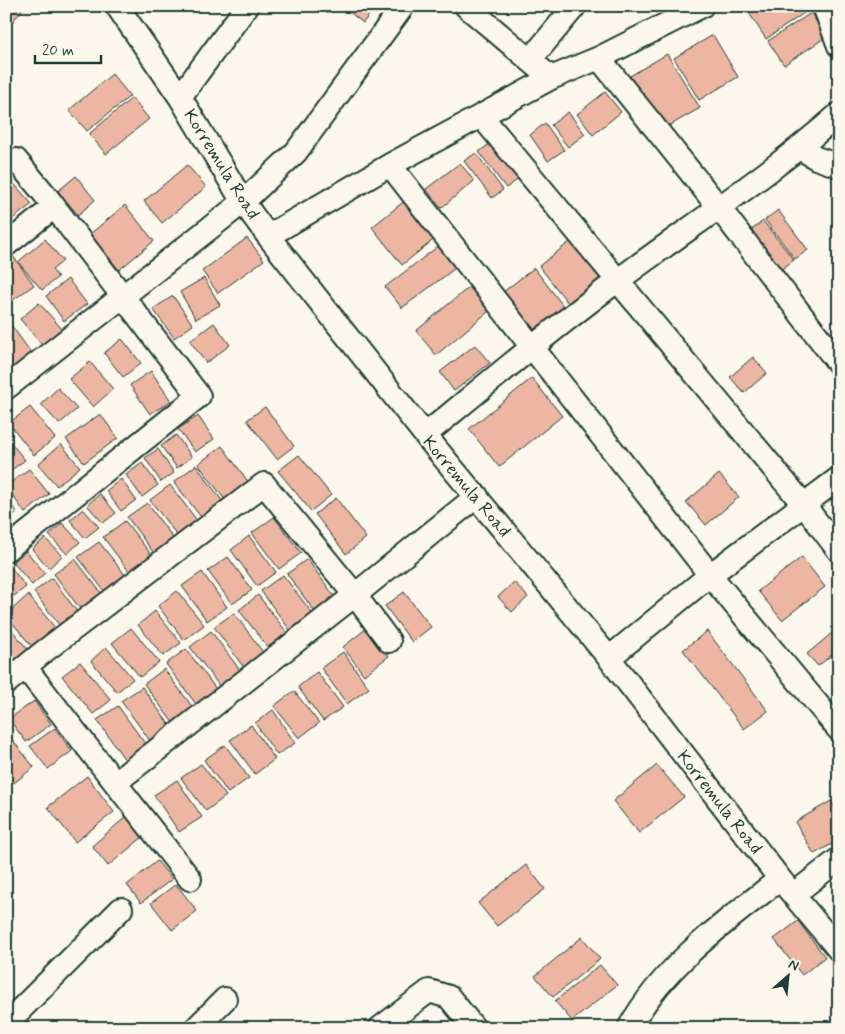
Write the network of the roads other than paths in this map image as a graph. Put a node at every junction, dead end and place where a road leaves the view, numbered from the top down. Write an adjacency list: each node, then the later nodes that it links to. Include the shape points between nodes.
1 (117, 6): 12 (street, Korremula Road)
2 (247, 6): 12 (street)
3 (403, 6): 19 (street, via 296,152)
4 (466, 6): 10 (street)
5 (575, 6): 10 (street)
6 (702, 6): 9 (street)
7 (824, 6): 8 (street)
8 (839, 46)
9 (599, 58): 11 (street); 21 (street)
10 (531, 59): 11 (street)
11 (551, 78): 14 (street)
12 (180, 97): 19 (street, Korremula Road)
13 (839, 114): 15 (street)
14 (482, 117): 17 (street); 24 (street)
15 (800, 148): 18 (street); 21 (street)
16 (16, 160): 20 (street)
17 (390, 165): 22 (street); 26 (street)
18 (839, 166)
19 (243, 202): 22 (street, Korremula Road); 25 (street)
20 (54, 207): 23 (street); 25 (street)
21 (720, 209): 24 (street); 27 (street)
22 (268, 236): 29 (street, Korremula Road)
23 (6, 245)
24 (618, 280): 26 (street); 32 (street)
25 (122, 297): 28 (street); 33 (street, via 199,396)
26 (532, 347): 29 (street); 35 (street)
27 (839, 364)
28 (6, 388)
29 (425, 435): 31 (street, Korremula Road)
30 (839, 478): 32 (street)
31 (477, 496): 36 (street); 38 (street, Korremula Road)
32 (804, 505): 34 (street); 35 (street)
33 (6, 550)
34 (839, 551)
35 (710, 575): 38 (street); 41 (street)
36 (355, 595): 37 (street); 39 (street, via 264,484); 42 (street)
37 (389, 641)
38 (609, 658): 45 (street, Korremula Road)
39 (25, 667): 40 (street); 42 (street)
40 (6, 683)
41 (839, 730)
42 (116, 782): 44 (street)
43 (839, 859): 45 (street)
44 (190, 878)
45 (787, 886): 47 (street, Korremula Road); 53 (street, via 704,938 676,965)
46 (121, 909): 49 (street)
47 (839, 950)
48 (225, 999): 50 (street)
49 (6, 1024)
50 (196, 1028)
51 (380, 1028): 52 (street, via 429,991 448,997)
52 (474, 1028)
53 (629, 1028)

